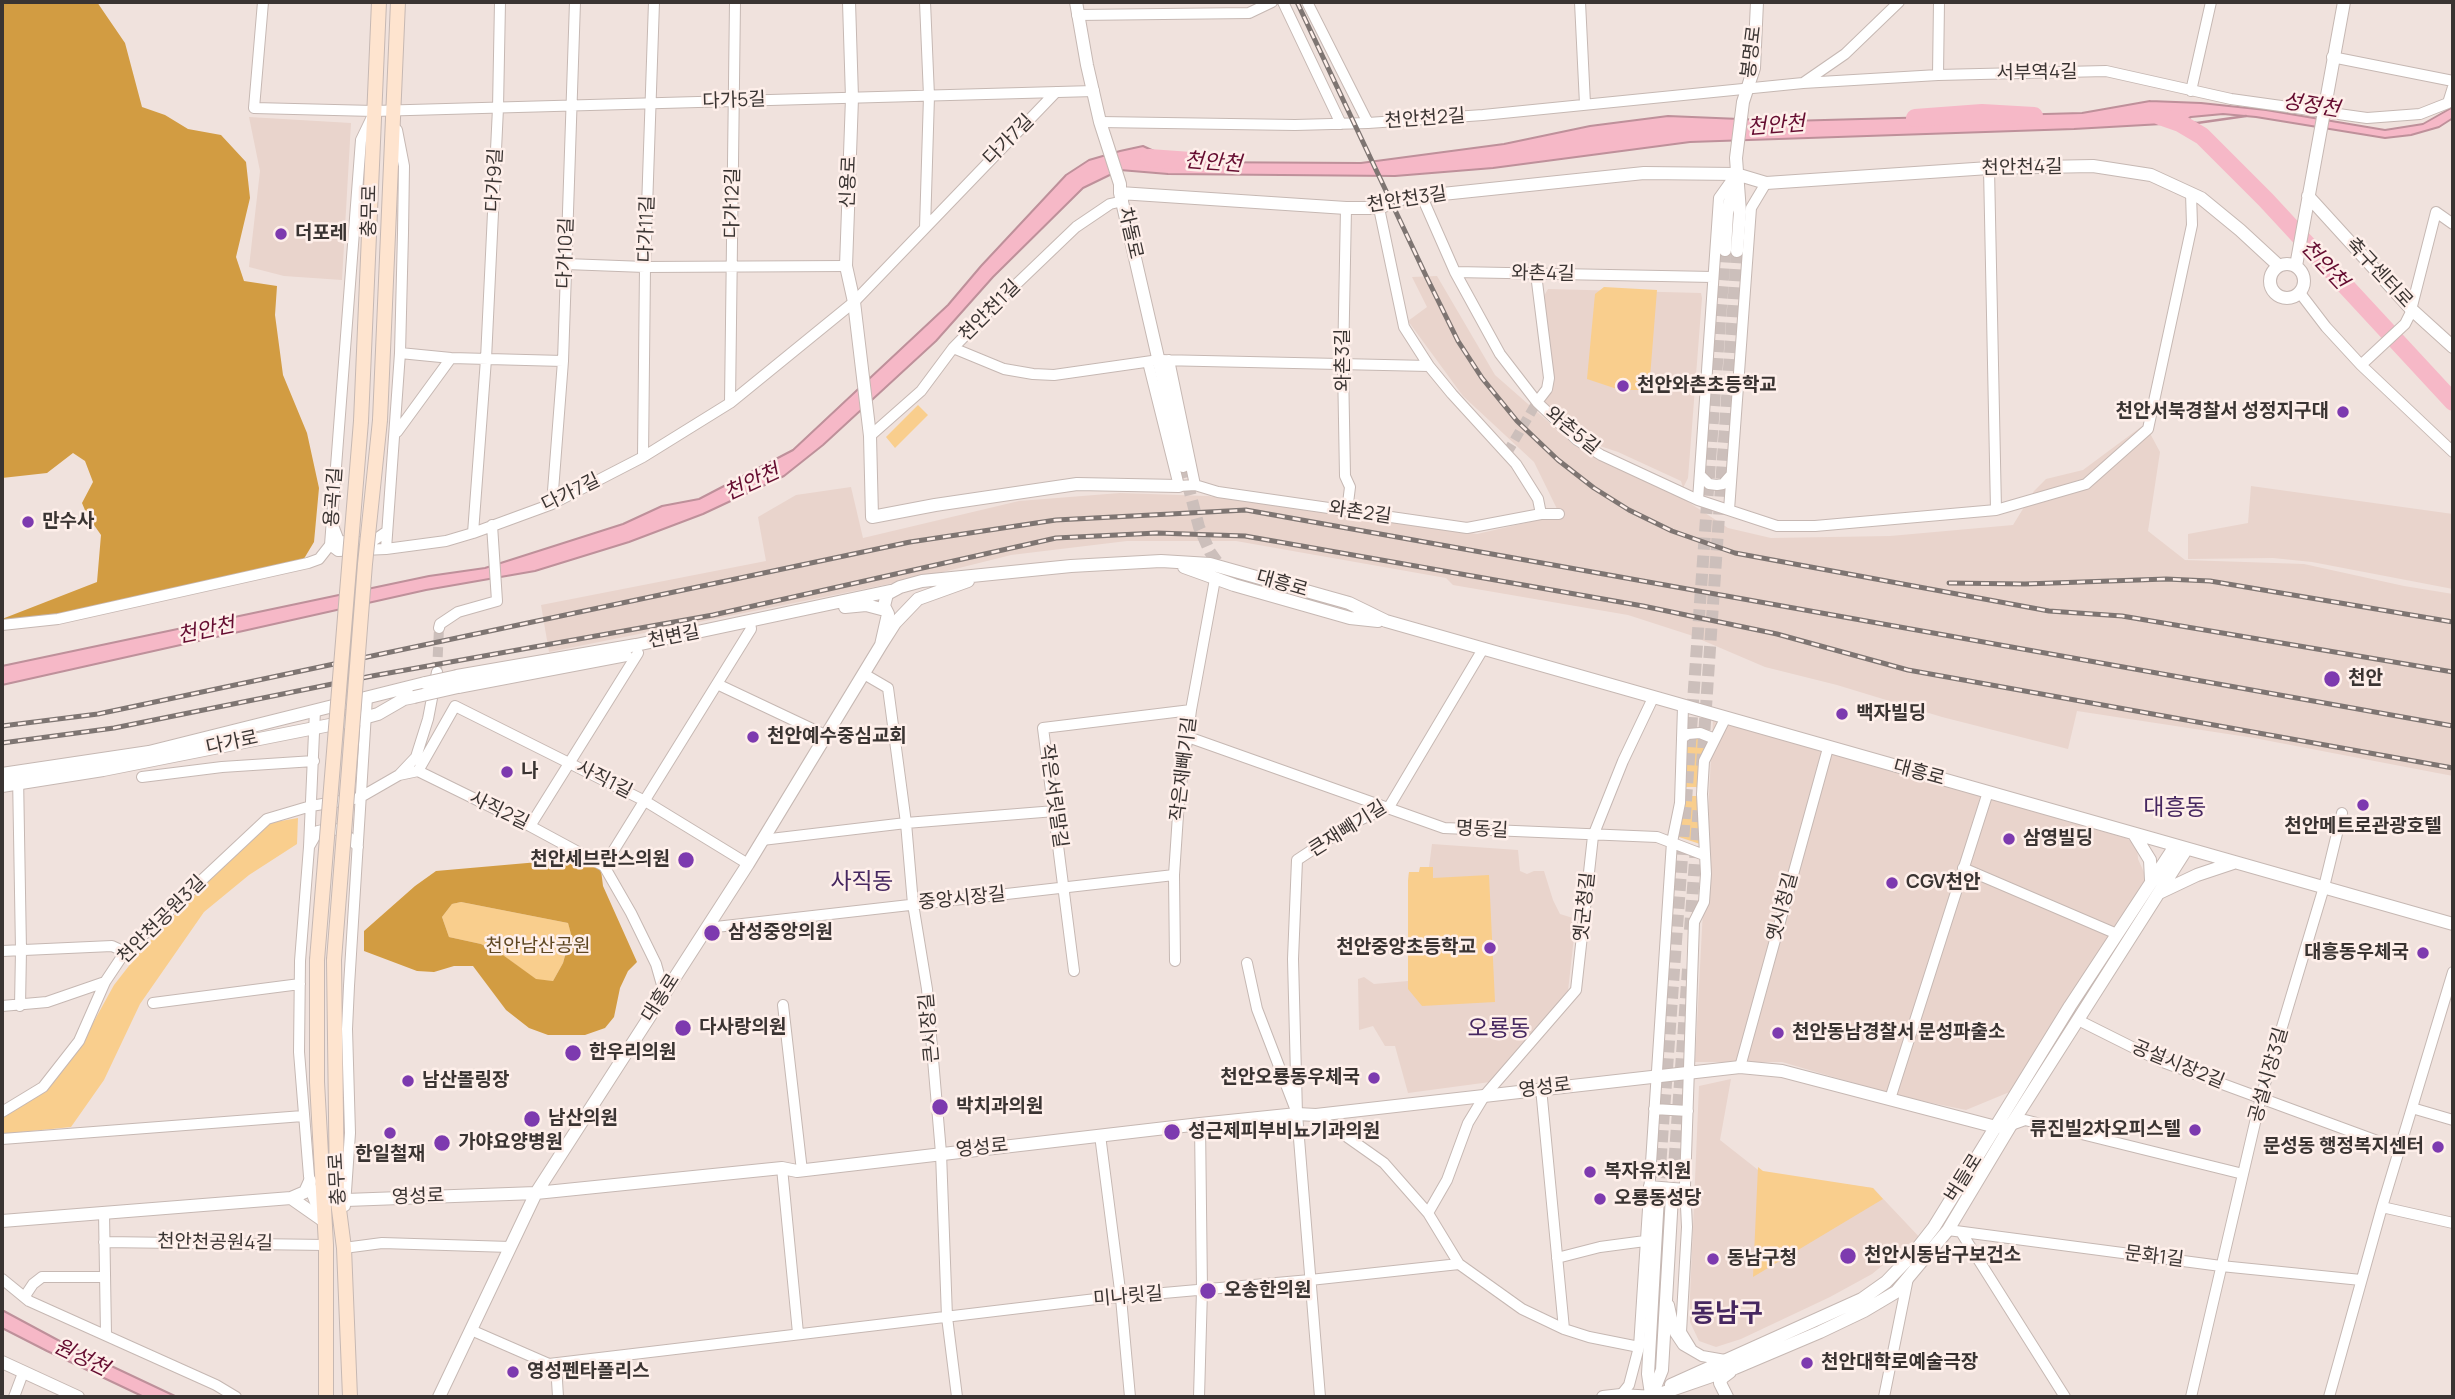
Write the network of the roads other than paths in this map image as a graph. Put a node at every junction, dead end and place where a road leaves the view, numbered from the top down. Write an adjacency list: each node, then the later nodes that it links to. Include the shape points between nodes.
1 (263, 2): 35 (street, 다가5길, via 254,108)
2 (379, 2): 35 (main road, 충무로)
3 (398, 2): 36 (main road, 충무로)
4 (500, 2): 34 (street, 다가9길)
5 (575, 2): 33 (street, 다가10길)
6 (654, 2): 31 (street, 다가11길)
7 (735, 2): 30 (street, 다가12길)
8 (849, 2): 29 (street, 신용로)
9 (925, 2): 28 (street)
10 (1272, 2): 19 (street, via 1249,13)
11 (1283, 2): 40 (street)
12 (1307, 2): 39 (street)
13 (1580, 2): 32 (street)
14 (1757, 2): 24 (street, 봉명로, via 1754,68)
15 (1899, 2): 22 (street, via 1845,54)
16 (1939, 2): 21 (street)
17 (2211, 2): 26 (street)
18 (2344, 2): 20 (street)
19 (1076, 8): 25 (street, 차돌로)
20 (2333, 57): 23 (street); 37 (street)
21 (1938, 75): 22 (street, 서부역4길); 26 (street, 서부역4길, via 2106,71)
22 (1803, 83): 24 (street, 서부역4길)
23 (2453, 84): 37 (street, 서부역4길, via 2448,103 2420,114 2367,118)
24 (1748, 88): 32 (street, 천안천2길); 42 (street, 봉명로)
25 (1094, 91): 27 (street, 다가5길); 38 (street, 차돌로)
26 (2191, 91): 37 (street, 서부역4길)
27 (1056, 92): 28 (street, 다가5길); 51 (street, 다가7길)
28 (929, 96): 29 (street, 다가5길); 51 (street)
29 (852, 98): 30 (street, 다가5길); 55 (street, 신용로)
30 (734, 101): 31 (street, 다가5길); 54 (street, 다가12길)
31 (651, 104): 33 (street, 다가5길); 58 (street, 다가11길)
32 (1585, 104): 39 (street, 천안천2길)
33 (572, 106): 34 (street, 다가5길); 53 (street, 다가10길)
34 (498, 108): 36 (street, 다가5길); 69 (street, 다가9길)
35 (374, 111): 36 (street, 다가5길); 93 (street, 용곡1길, via 361,140); 217 (main road, 충무로, bridge, via 361,421 317,960)
36 (392, 111): 67 (street, via 404,166); 218 (main road, 충무로, bridge, via 380,420 334,960 337,1194)
37 (2322, 113): 47 (street)
38 (1100, 122): 40 (street, 천안천2길); 44 (street, 차돌로)
39 (1368, 123): 40 (street, 천안천2길)
40 (1341, 124)
41 (1989, 168): 43 (street, 천안천4길); 45 (street, 천안천4길, via 2122,169 2151,174); 89 (street)
42 (1736, 174): 43 (street, 천안천4길); 46 (street, 천안천3길, via 1644,173); 52 (street, 봉명로, via 1740,212); 61 (street, via 1718,198)
43 (1766, 183): 83 (street, via 1751,208)
44 (1121, 193): 48 (street, 천안천3길); 66 (street, 천안천1길, via 1076,227); 71 (street, 차돌로)
45 (2191, 193): 56 (street, 천안천4길); 89 (street, 와촌5길, via 2192,225 2148,429 2086,484)
46 (1422, 197): 49 (street, 천안천3길, via 1404,198); 59 (street)
47 (2308, 199): 57 (street); 64 (street, 축구센터로)
48 (1346, 208): 49 (street, 천안천3길); 72 (street, 와촌3길)
49 (1380, 208): 74 (street, via 1404,327)
50 (2453, 224): 64 (street, via 2436,212)
51 (925, 229): 63 (street, 다가7길)
52 (1731, 251)
53 (566, 264): 58 (street); 70 (street, 다가10길)
54 (732, 266): 55 (street); 58 (street); 76 (street, 다가12길)
55 (846, 266): 63 (street, 신용로)
56 (2279, 266): 57 (street); 62 (street, via 2271,275 2274,292 2290,299)
57 (2295, 266): 62 (street, via 2304,278)
58 (645, 267): 80 (street, 다가11길)
59 (1455, 272): 60 (street, 와촌4길); 75 (street, via 1500,354)
60 (1536, 274): 61 (street, 와촌4길); 75 (street, 와촌5길, via 1549,378)
61 (1713, 277): 82 (street)
62 (2300, 293): 73 (street)
63 (854, 302): 76 (street, 다가7길); 78 (street, 신용로)
64 (2411, 309): 65 (street, 축구센터로); 73 (street, via 2405,324)
65 (2453, 347)
66 (953, 348): 71 (street, via 1004,369 1033,374); 78 (street, 천안천1길, via 921,391)
67 (400, 354): 68 (street); 77 (street)
68 (451, 358): 69 (street); 77 (street)
69 (486, 359): 70 (street); 96 (street, 다가9길)
70 (563, 361): 87 (street, 다가10길)
71 (1159, 361): 72 (street); 81 (street, 차돌로); 84 (street); 85 (street)
72 (1343, 365): 74 (street); 90 (street, 와촌3길, via 1345,476 1350,487)
73 (2361, 365): 79 (street)
74 (1429, 366): 91 (street, via 1516,464 1538,499)
75 (1537, 402): 86 (street, 와촌5길, via 1577,440 1601,455)
76 (730, 403): 80 (street, 다가7길)
77 (396, 433): 95 (street)
78 (870, 436): 85 (street, 신용로, via 872,517 1077,484)
79 (2453, 452)
80 (643, 457): 87 (street, 다가7길)
81 (1183, 466)
82 (1700, 475): 83 (street, via 1717,485); 86 (street)
83 (1731, 475): 88 (street)
84 (1195, 485): 85 (street, 와촌2길); 90 (street, 와촌2길)
85 (1179, 486)
86 (1698, 500): 88 (street, 와촌5길)
87 (552, 504): 94 (street, 다가7길)
88 (1729, 510): 89 (street, 와촌5길, via 1788,527)
89 (1996, 510)
90 (1347, 511): 91 (street, 와촌2길, via 1467,528)
91 (1541, 514): 92 (street, 와촌2길)
92 (1559, 514)
93 (332, 519): 95 (street, via 339,541 370,543); 97 (street, 용곡1길)
94 (493, 529): 96 (street, 다가7길); 108 (street, via 497,601 458,612)
95 (386, 532): 98 (street)
96 (472, 533): 98 (street, 다가7길)
97 (330, 545): 98 (street, 다가7길, via 338,551); 106 (street, 용곡1길, via 319,559 308,563 58,619)
98 (386, 549)
99 (1173, 563): 100 (street, 대흥로, via 1071,566); 101 (street, 대흥로); 105 (street, 대흥로, via 1210,564 1243,572 1349,603)
100 (988, 575): 103 (street, 천변길, via 943,578); 104 (street, via 918,599)
101 (1215, 579): 105 (street, 대흥로, via 1350,618); 119 (street, 작은재빼기길)
102 (1239, 579): 105 (street)
103 (892, 590): 104 (street, 대흥로, via 883,601); 104 (street, via 908,595); 107 (street, 천변길)
104 (896, 612): 107 (street, 천변길, via 852,606); 112 (street, 대흥로)
105 (1386, 621): 109 (street, 대흥로)
106 (2, 625)
107 (750, 625): 110 (street, 천변길); 113 (street, 천변길); 114 (street)
108 (439, 628)
109 (1483, 649): 116 (street, 대흥로); 140 (street, 큰재빼기길)
110 (638, 653): 113 (street, 천변길); 129 (street)
111 (437, 672): 132 (street, 천안천공원3길, via 416,757)
112 (864, 674): 123 (street, 대흥로); 143 (street, 큰시장길, via 888,688)
113 (457, 682): 115 (street, 다가로, bridge, via 425,683); 120 (street, 다가로, bridge)
114 (717, 684): 123 (street); 138 (street)
115 (367, 697): 118 (street, 다가로); 120 (street)
116 (1653, 698): 117 (street, 대흥로); 146 (street, 옛군청길)
117 (1683, 707): 121 (street, 대흥로); 125 (street)
118 (315, 710): 122 (street); 133 (street, 다가로, via 149,752)
119 (1191, 710): 124 (street, 작은재빼기길); 141 (street, 작은서릿말길, via 1044,728)
120 (365, 717): 122 (street, 다가로); 137 (street)
121 (1725, 719): 126 (street); 127 (street, 대흥로)
122 (315, 726): 128 (street); 133 (street, 다가로, via 103,770)
123 (825, 735): 147 (street, 대흥로)
124 (1188, 737): 140 (street, 명동길); 157 (street, 작은재빼기길)
125 (1682, 738): 126 (street, via 1695,732); 148 (street, via 1680,803)
126 (1715, 739): 152 (street, via 1704,761)
127 (1828, 748): 136 (street, 대흥로); 181 (street, 옛시청길)
128 (314, 761): 134 (street); 139 (street)
129 (569, 762): 130 (street, 사직1길, via 454,706); 138 (street, 사직1길); 144 (street)
130 (418, 771): 132 (street); 144 (street, 사직2길)
131 (2, 774): 133 (street, 다가로)
132 (399, 775): 137 (street, 천안천공원3길)
133 (18, 778): 135 (street, 다가로); 166 (street)
134 (142, 778)
135 (2, 786)
136 (1988, 792): 145 (street, 대흥로); 156 (street)
137 (359, 798): 139 (street, 천안천공원3길); 150 (street)
138 (645, 801): 154 (street, 사직1길); 155 (street)
139 (311, 806): 149 (street); 168 (street, 천안천공원3길, via 267,818)
140 (1389, 807): 146 (street, 명동길, via 1444,828); 192 (street, 큰재빼기길, via 1353,823 1297,860 1293,960)
141 (1055, 811): 143 (street); 160 (street, 작은서릿말길)
142 (2343, 813): 159 (street, 공설시장3길)
143 (906, 823): 147 (street); 162 (street, 큰시장길)
144 (530, 826): 155 (street, 사직2길)
145 (2134, 834): 151 (street, 대흥로); 158 (street, via 2150,860)
146 (1593, 836): 148 (street, 명동길, via 1657,837); 185 (street, 옛군청길, via 1576,990)
147 (762, 840): 154 (street, 대흥로)
148 (1672, 842): 152 (street, 명동길); 183 (street)
149 (309, 847): 150 (street, via 318,831 332,828 345,833); 174 (street)
150 (358, 847): 212 (street, via 349,986)
151 (2181, 848): 153 (street, 대흥로); 158 (street, 버들로); 161 (street, 버들로)
152 (1704, 855): 182 (street, via 1704,901 1694,922)
153 (2235, 863): 159 (street, 대흥로); 161 (street)
154 (748, 864): 164 (street, 대흥로)
155 (604, 866): 175 (street, via 656,964)
156 (1963, 869): 165 (street); 187 (street)
157 (1174, 875): 160 (street, 중앙시장길); 169 (street, 작은재빼기길)
158 (2151, 880): 165 (street, 버들로)
159 (2325, 887): 163 (street, 대흥로); 186 (street, 공설시장3길)
160 (1065, 888): 162 (street, 중앙시장길); 171 (street, 작은서릿말길)
161 (2156, 895): 180 (street, 버들로)
162 (913, 904): 164 (street, 중앙시장길); 202 (street, 큰시장길, via 927,989)
163 (2453, 924)
164 (707, 928): 175 (street, 대흥로)
165 (2117, 934): 198 (street, 버들로)
166 (22, 950): 167 (street); 168 (street, via 112,946); 179 (street)
167 (2, 951)
168 (125, 952): 173 (street, 천안천공원3길)
169 (1175, 961)
170 (1247, 963): 192 (street, via 1257,1009)
171 (1074, 971)
172 (2453, 972): 188 (street)
173 (106, 982): 179 (street, 천안천공원3길); 191 (street, via 79,1041 43,1087)
174 (300, 984): 176 (street); 194 (street)
175 (664, 992): 209 (street, 대흥로)
176 (153, 1003)
177 (783, 1005): 204 (street)
178 (2, 1006): 179 (street, 천안천공원3길)
179 (20, 1006)
180 (2078, 1020): 186 (street, 공설시장2길, via 2160,1060); 197 (street, 버들로)
181 (1740, 1067): 182 (street, 영성로); 187 (street, 영성로, via 1782,1071)
182 (1689, 1072): 183 (street, 영성로); 190 (street)
183 (1656, 1075): 184 (street, 영성로); 189 (street)
184 (1541, 1088): 185 (street, 영성로); 226 (street)
185 (1485, 1095): 193 (street, 영성로); 215 (street, 옛군청길)
186 (2261, 1097): 201 (street, 공설시장2길); 205 (street, 공설시장3길)
187 (1890, 1099): 198 (street, 영성로)
188 (2412, 1108): 195 (street); 201 (street)
189 (1654, 1109): 190 (street); 208 (street)
190 (1688, 1111): 207 (street)
191 (2, 1112)
192 (1297, 1114): 193 (street, 영성로); 196 (street, 영성로); 232 (street)
193 (1316, 1115): 215 (street, via 1384,1163)
194 (303, 1116): 200 (street); 206 (street)
195 (2453, 1120)
196 (1200, 1124): 199 (street, 영성로); 234 (street)
197 (2011, 1125): 198 (street, 영성로); 205 (street, via 2025,1120); 220 (street, 버들로)
198 (1996, 1127): 247 (street, 버들로, via 1934,1227 1886,1282 1862,1299)
199 (1100, 1135): 202 (street, 영성로); 237 (street)
200 (2, 1139)
201 (2399, 1149): 213 (street)
202 (941, 1153): 204 (street, 영성로); 238 (street, 큰시장길)
203 (782, 1168): 204 (street, 영성로); 209 (street, 영성로); 241 (street)
204 (802, 1171)
205 (2243, 1174): 228 (street, 공설시장3길)
206 (310, 1181): 211 (street, via 305,1192); 217 (street)
207 (1685, 1187): 208 (street); 244 (street, via 1681,1332)
208 (1652, 1188): 221 (street); 262 (street, via 1648,1374)
209 (536, 1194): 212 (street, 영성로); 224 (street, 대흥로)
210 (1672, 1196): 235 (street)
211 (291, 1198): 214 (street, 천안천공원4길); 217 (street)
212 (346, 1200): 218 (street)
213 (2382, 1207): 219 (street); 233 (street)
214 (104, 1212): 216 (street, 천안천공원4길); 222 (street)
215 (1428, 1213): 227 (street)
216 (2, 1221)
217 (323, 1222): 223 (main road, 충무로)
218 (342, 1222): 225 (main road, 충무로)
219 (2453, 1223)
220 (1954, 1231): 228 (street, 문화1길); 230 (street, 버들로); 265 (street)
221 (1646, 1241): 226 (street); 243 (street)
222 (104, 1242): 223 (street, 천안천공원4길); 229 (street)
223 (326, 1245): 253 (main road, 충무로)
224 (510, 1247): 225 (street, via 382,1242); 240 (street, 대흥로)
225 (344, 1248): 254 (main road, 충무로)
226 (1557, 1258): 239 (street)
227 (1459, 1264): 232 (street, 미나릿길); 239 (street, via 1522,1308)
228 (2221, 1265): 233 (street, 문화1길); 266 (street, 공설시장3길)
229 (104, 1277): 236 (street, via 43,1277); 242 (street)
230 (1908, 1278): 247 (street, 버들로, via 1896,1292 1864,1311); 264 (street, 버들로)
231 (2, 1279): 236 (street)
232 (1310, 1280): 234 (street, 미나릿길); 260 (street)
233 (2361, 1280): 267 (street)
234 (1202, 1290): 237 (street, 미나릿길); 259 (street)
235 (1667, 1294): 244 (street, via 1675,1334); 262 (street, via 1662,1370)
236 (25, 1296): 242 (street)
237 (1121, 1298): 238 (street, 미나릿길); 258 (street)
238 (947, 1317): 241 (street, 미나릿길); 257 (street, 큰시장길)
239 (1564, 1329): 243 (street)
240 (471, 1330): 246 (street); 255 (street, 대흥로)
241 (798, 1333): 246 (street, 미나릿길)
242 (106, 1335): 252 (street)
243 (1639, 1347): 249 (street, via 1629,1385)
244 (1692, 1350): 247 (street)
245 (2, 1362): 248 (street)
246 (552, 1364): 256 (street)
247 (1730, 1364): 262 (street, 버들로); 263 (street, via 1720,1383)
248 (23, 1373): 250 (street); 251 (street)
249 (1621, 1395): 261 (street); 262 (street)
250 (14, 1397)
251 (78, 1397)
252 (236, 1397)
253 (326, 1397)
254 (350, 1397)
255 (439, 1397)
256 (558, 1397)
257 (957, 1397)
258 (1130, 1397)
259 (1199, 1397)
260 (1320, 1397)
261 (1603, 1397)
262 (1652, 1397)
263 (1727, 1397)
264 (1884, 1397)
265 (2066, 1397)
266 (2191, 1397)
267 (2329, 1397)

